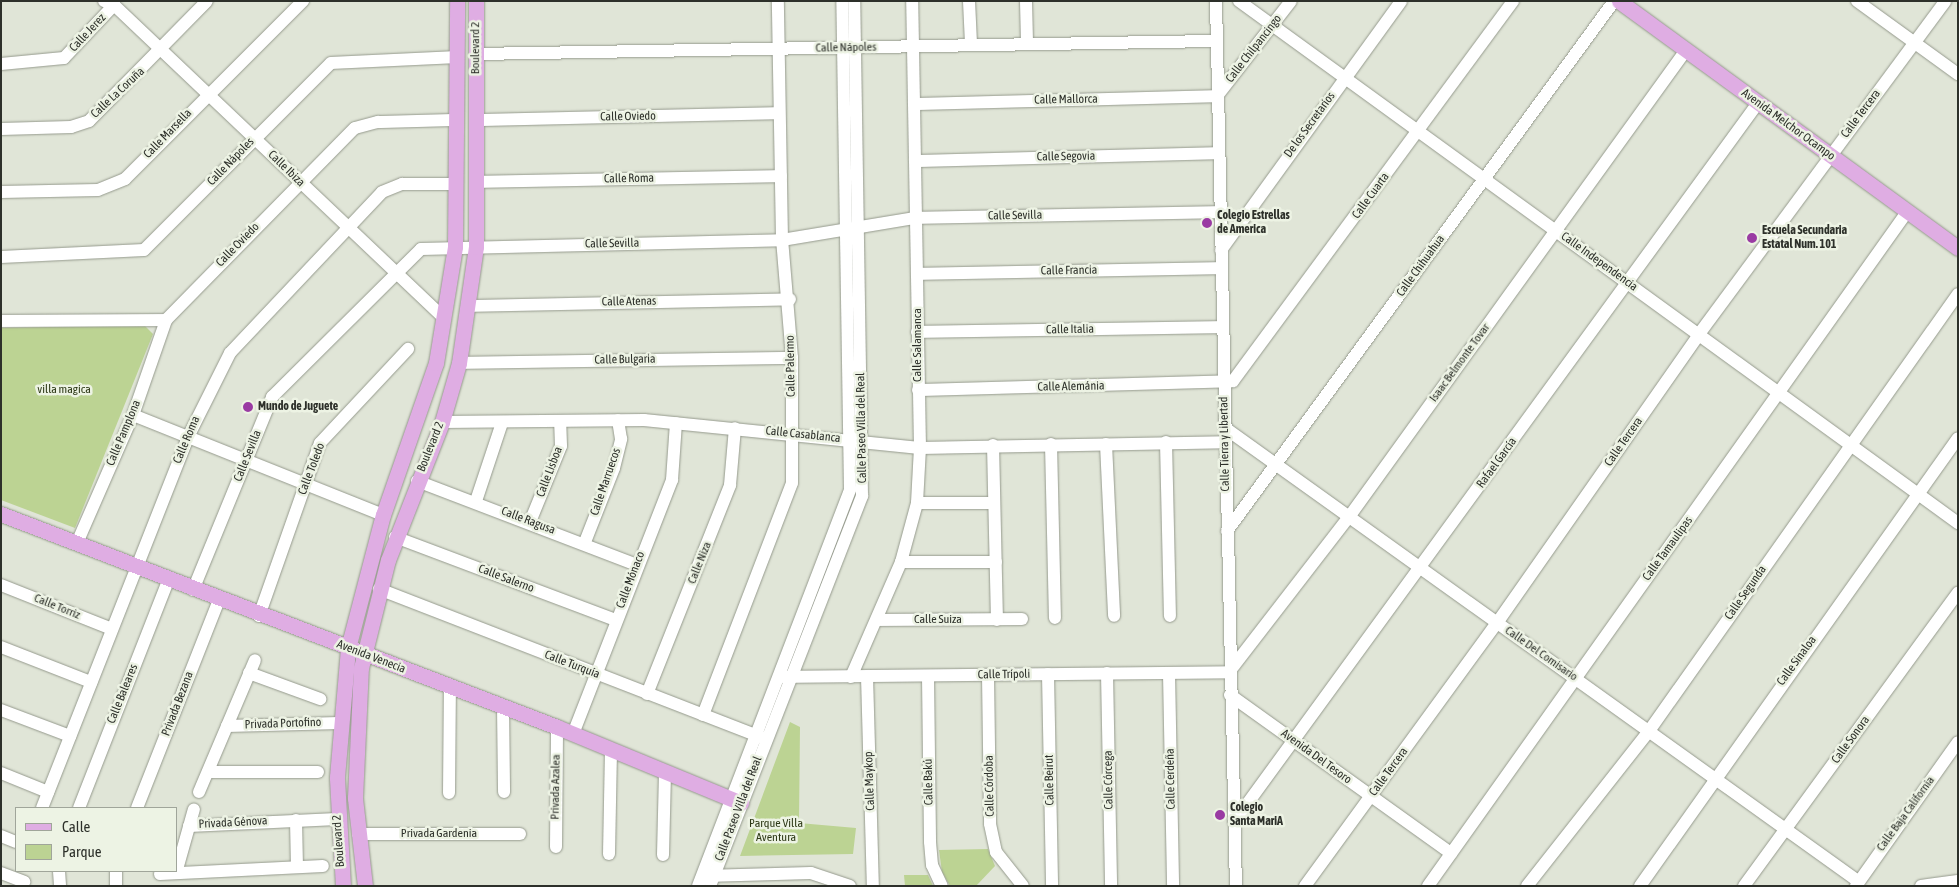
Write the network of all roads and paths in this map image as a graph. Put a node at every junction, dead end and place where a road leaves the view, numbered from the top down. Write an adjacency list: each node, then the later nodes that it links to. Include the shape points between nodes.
1 (303, 1): 36 (street, Calle Marsella)
2 (457, 1): 32 (main road, Boulevard 2)
3 (476, 1): 31 (main road, Boulevard 2)
4 (778, 1): 28 (street, Calle Palermo)
5 (842, 1): 27 (street, Calle Paseo Villa del Real)
6 (854, 1): 27 (street, Calle Paseo Villa del Real)
7 (912, 1): 26 (street, Calle Salamanca)
8 (969, 1): 24 (street)
9 (1026, 1): 23 (street)
10 (1216, 1): 22 (street, Calle Tierra y Libertad)
11 (1239, 1): 21 (street, Calle Independencia)
12 (1291, 1): 21 (street, Calle Chilpancingo)
13 (1401, 1): 35 (street, De los Secretarios)
14 (1513, 1): 44 (street, Calle Cuarta)
15 (1614, 1): 50 (street, Calle Chihuahua)
16 (1619, 1): 30 (main road, Avenida Melchor Ocampo)
17 (1857, 1): 25 (street)
18 (1945, 1): 25 (street, Calle Tercera)
19 (206, 2): 29 (street, Calle La Coruña)
20 (109, 3): 29 (street, Calle Ibiza); 33 (street, Calle Jerez, via 64,58)
21 (1273, 26): 35 (street, Calle Independencia); 37 (street, Calle Chilpancingo)
22 (1217, 41): 23 (street, Calle Nápoles); 37 (street, Calle Tierra y Libertad)
23 (1027, 43): 24 (street, Calle Nápoles)
24 (971, 44): 26 (street, Calle Nápoles)
25 (1914, 44): 34 (street); 47 (street, Calle Tercera)
26 (912, 46): 27 (street, Calle Nápoles); 39 (street, Calle Salamanca)
27 (849, 48): 28 (street, Calle Nápoles); 59 (street, Calle Paseo Villa del Real)
28 (779, 49): 31 (street, Calle Nápoles); 40 (street, Calle Palermo)
29 (162, 50): 36 (street, Calle Ibiza); 43 (street, Calle La Coruña, via 89,120 71,127)
30 (1686, 50): 38 (main road, Avenida Melchor Ocampo); 60 (street, Isaac Belmonte Tovar)
31 (476, 54): 42 (main road, Boulevard 2)
32 (457, 57): 41 (main road, Boulevard 2); 45 (street, Calle Nápoles, via 331,63)
33 (1, 64)
34 (1958, 74)
35 (1344, 78): 44 (street, Calle Independencia); 65 (street, De los Secretarios)
36 (207, 94): 45 (street, Calle Ibiza); 54 (street, Calle Marsella, via 125,179 98,190)
37 (1217, 96): 39 (street, Calle Mallorca); 46 (street, Calle Tierra y Libertad)
38 (1758, 102): 47 (main road, Avenida Melchor Ocampo); 70 (street, Rafael García)
39 (914, 104): 48 (street, Calle Salamanca)
40 (779, 113): 42 (street, Calle Oviedo); 49 (street, Calle Palermo)
41 (456, 120): 51 (street, Calle Oviedo, via 364,123); 53 (main road, Boulevard 2)
42 (477, 120): 52 (main road, Boulevard 2)
43 (1, 128)
44 (1418, 132): 50 (street, Calle Independencia); 83 (street, Calle Cuarta, via 1244,371)
45 (254, 138): 51 (street, Calle Ibiza); 66 (street, Calle Nápoles, via 144,250)
46 (1218, 154): 48 (street, Calle Segovia); 55 (street, Calle Tierra y Libertad)
47 (1830, 155): 56 (main road, Avenida Melchor Ocampo); 79 (street, Calle Tercera)
48 (915, 161): 57 (street, Calle Salamanca)
49 (781, 176): 52 (street, Calle Roma); 61 (street, Calle Palermo)
50 (1484, 177): 60 (street, Calle Independencia); 106 (street, Calle Chihuahua)
51 (299, 181): 58 (street, Calle Ibiza); 75 (street, Calle Oviedo)
52 (477, 182): 63 (main road, Boulevard 2)
53 (457, 184): 58 (street, Calle Roma, via 390,187); 62 (main road, Boulevard 2)
54 (1, 192)
55 (1220, 212): 57 (street, Calle Sevilla); 65 (street, Calle Tierra y Libertad)
56 (1908, 212): 64 (main road, Avenida Melchor Ocampo); 85 (street, Calle Tamaulipas)
57 (915, 218): 59 (street, Calle Sevilla); 69 (street, Calle Salamanca)
58 (347, 227): 68 (street, Calle Ibiza); 96 (street, Calle Roma, via 230,353)
59 (851, 230): 61 (street, Calle Sevilla); 97 (street, Calle Paseo Villa del Real)
60 (1555, 230): 70 (street, Calle Independencia); 115 (street, Isaac Belmonte Tovar)
61 (782, 240): 63 (street, Calle Sevilla); 72 (street, Calle Palermo)
62 (455, 247): 63 (street, Calle Sevilla); 68 (street, Calle Sevilla, via 420,249); 74 (main road, Boulevard 2)
63 (476, 247): 73 (main road, Boulevard 2)
64 (1958, 248)
65 (1220, 250): 67 (street, Calle Tierra y Libertad)
66 (1, 257)
67 (1221, 268): 69 (street, Calle Francia); 77 (street, Calle Tierra y Libertad)
68 (394, 272): 74 (street, Calle Ibiza); 105 (street, Calle Sevilla, via 272,397)
69 (918, 274): 78 (street, Calle Salamanca)
70 (1628, 284): 79 (street, Calle Independencia); 126 (street, Rafael García)
71 (1958, 294): 103 (street, Calle Segunda)
72 (790, 299): 73 (street, Calle Atenas); 81 (street, Calle Palermo)
73 (468, 306): 82 (main road, Boulevard 2)
74 (444, 318): 114 (main road, Boulevard 2, via 418,420)
75 (166, 320): 76 (street); 86 (street, Calle Pamplona)
76 (1, 321)
77 (1222, 327): 78 (street, Calle Italia); 83 (street, Calle Tierra y Libertad)
78 (917, 332): 84 (street, Calle Salamanca)
79 (1699, 334): 85 (street, Calle Independencia); 141 (street, Calle Tercera)
80 (408, 349): 108 (street, Calle Toledo, via 328,432)
81 (792, 358): 82 (street, Calle Bulgaria); 94 (street, Calle Palermo)
82 (459, 363): 89 (main road, Boulevard 2)
83 (1224, 384): 84 (street, Calle Alemánia); 93 (street, Calle Tierra y Libertad)
84 (918, 390): 104 (street, Calle Salamanca)
85 (1778, 394): 103 (street, Calle Independencia); 158 (street, Calle Tamaulipas)
86 (132, 415): 96 (street); 121 (street, Calle Pamplona)
87 (618, 420): 88 (street, Calle Casablanca); 91 (street, Calle Casablanca); 120 (street, Calle Marruecos, via 621,439 614,468)
88 (560, 421): 90 (street, Calle Casablanca); 116 (street, Calle Lisboa, via 561,446)
89 (442, 422): 90 (street, Calle Casablanca); 107 (main road, Boulevard 2)
90 (502, 423): 110 (street)
91 (676, 423): 92 (street, Calle Casablanca); 124 (street, Calle Mónaco, via 672,480)
92 (735, 428): 94 (street, Calle Casablanca); 161 (street, Calle Niza, via 730,485)
93 (1225, 428): 99 (street, Calle Tierra y Libertad); 106 (street, Calle Del Comisario)
94 (793, 433): 97 (street, Calle Casablanca); 166 (street, Calle Palermo, via 792,483 783,512)
95 (1958, 438): 109 (street, Calle Sinaloa)
96 (187, 439): 105 (street); 125 (street, Calle Roma)
97 (857, 440): 104 (street, Calle Casablanca); 156 (street, Calle Paseo Villa del Real, via 847,504)
98 (1166, 442): 99 (street, Calle Casablanca); 101 (street, Calle Casablanca); 135 (street)
99 (1225, 442): 118 (street, Calle Tierra y Libertad)
100 (1051, 444): 101 (street, Calle Casablanca); 102 (street, Calle Casablanca); 136 (street)
101 (1106, 444): 134 (street)
102 (993, 445): 104 (street, Calle Casablanca); 111 (street)
103 (1851, 445): 109 (street, Calle Independencia); 170 (street, Calle Segunda)
104 (920, 448): 112 (street, Calle Salamanca)
105 (246, 460): 108 (street); 130 (street, Calle Sevilla)
106 (1278, 466): 115 (street, Calle Del Comisario); 118 (street, Calle Chihuahua)
107 (417, 481): 110 (street, Calle Ragusa); 119 (main road, Boulevard 2)
108 (306, 484): 114 (street); 133 (street, Calle Toledo)
109 (1918, 493): 117 (street, Calle Independencia); 181 (street, Calle Sinaloa)
110 (476, 501): 116 (street, Calle Ragusa)
111 (994, 502): 112 (street); 123 (street)
112 (917, 503): 122 (street, Calle Salamanca)
113 (1, 514): 121 (main road, Avenida Venecia)
114 (383, 516): 144 (main road, Boulevard 2)
115 (1349, 517): 126 (street, Calle Del Comisario); 147 (street, Isaac Belmonte Tovar)
116 (530, 522): 120 (street, Calle Ragusa)
117 (1958, 523)
118 (1227, 531): 147 (street, Calle Tierra y Libertad)
119 (396, 537): 129 (main road, Boulevard 2); 138 (street, Calle Salerno)
120 (584, 542): 124 (street, Calle Ragusa)
121 (76, 543): 125 (main road, Avenida Venecia)
122 (901, 562): 123 (street); 139 (street, Calle Salamanca)
123 (996, 562): 140 (street)
124 (637, 564): 138 (street, Calle Mónaco)
125 (136, 567): 127 (main road, Avenida Venecia); 142 (street, Calle Roma)
126 (1420, 568): 141 (street, Calle Del Comisario); 174 (street, Rafael García)
127 (168, 581): 130 (main road, Avenida Venecia); 189 (street, Calle Baleares)
128 (1, 585): 142 (street, Calle Torriz)
129 (379, 589): 145 (main road, Boulevard 2); 151 (street, Calle Turquía)
130 (193, 590): 132 (main road, Avenida Venecia)
131 (1958, 593): 196 (street, Calle Sonora)
132 (219, 600): 133 (main road, Avenida Venecia); 190 (street, Privada Bezana)
133 (259, 616): 144 (main road, Avenida Venecia)
134 (1114, 616)
135 (1170, 616)
136 (1055, 618)
137 (1022, 619): 140 (street, Calle Suiza)
138 (616, 620): 151 (street, Calle Mónaco)
139 (879, 620): 140 (street, Calle Suiza); 157 (street, Calle Salamanca)
140 (997, 620)
141 (1497, 623): 158 (street, Calle Del Comisario); 186 (street, Calle Tercera)
142 (112, 629): 159 (street, Calle Roma)
143 (1, 647): 159 (street)
144 (348, 648): 145 (main road, Avenida Venecia); 167 (main road, Boulevard 2)
145 (363, 654): 160 (main road, Avenida Venecia); 197 (main road, Boulevard 2, via 355,737)
146 (255, 660): 148 (street, Privada Portofino)
147 (1229, 672): 150 (street, Calle Trípoli); 162 (street, Calle Tierra y Libertad)
148 (249, 673): 163 (street, Privada Portofino); 168 (street, Privada Portofino)
149 (1107, 673): 150 (street, Calle Trípoli); 152 (street, Calle Trípoli); 226 (street, Calle Córcega)
150 (1169, 673): 227 (street, Calle Cerdeña)
151 (595, 674): 161 (street, Calle Turquía); 171 (street, Calle Mónaco)
152 (1048, 674): 153 (street, Calle Trípoli); 225 (street, Calle Beirut)
153 (988, 675): 155 (street, Calle Trípoli); 224 (street, Calle Córdoba, via 990,824 996,852)
154 (867, 676): 155 (street, Calle Trípoli); 157 (street, Calle Trípoli); 222 (street, Calle Maykop)
155 (928, 676): 223 (street, Calle Bakú, via 930,842 932,866)
156 (784, 677): 157 (street, Calle Trípoli); 173 (street, Calle Paseo Villa del Real)
157 (851, 677)
158 (1575, 678): 170 (street, Calle Del Comisario); 202 (street, Calle Tamaulipas)
159 (92, 682): 172 (street, Calle Roma)
160 (450, 687): 164 (main road, Avenida Venecia); 185 (street)
161 (647, 694): 166 (street, Calle Turquía)
162 (1230, 695): 174 (street, Avenida Del Tesoro); 194 (street, Calle Tierra y Libertad)
163 (320, 699)
164 (503, 706): 169 (main road, Avenida Venecia); 184 (street)
165 (1, 710): 172 (street)
166 (703, 715): 173 (street, Calle Turquía)
167 (339, 723): 168 (street, Privada Portofino); 192 (main road, Boulevard 2)
168 (227, 726): 178 (street, Privada Portofino)
169 (557, 727): 171 (main road, Avenida Venecia); 201 (street, Privada Azalea)
170 (1649, 731): 181 (street, Calle Del Comisario); 231 (street, Calle Segunda)
171 (573, 734): 176 (main road, Avenida Venecia)
172 (70, 736): 182 (street, Calle Roma)
173 (762, 737): 187 (street, Calle Paseo Villa del Real)
174 (1296, 742): 186 (street, Avenida Del Tesoro); 194 (street, Rafael García)
175 (1958, 742): 216 (street, Calle Baja California)
176 (611, 749): 177 (main road, Avenida Venecia); 203 (street)
177 (665, 771): 187 (main road, Avenida Venecia); 204 (street)
178 (209, 772): 179 (street); 183 (street, Privada Portofino)
179 (318, 772)
180 (1, 774): 182 (street)
181 (1713, 778): 196 (street, Calle Del Comisario); 232 (street, Calle Sinaloa)
182 (48, 792): 188 (street, Calle Roma)
183 (199, 792)
184 (504, 792)
185 (449, 794)
186 (1371, 797): 202 (street, Avenida Del Tesoro); 229 (street, Calle Tercera)
187 (736, 801): 214 (street, Calle Paseo Villa del Real)
188 (42, 807)
189 (79, 807)
190 (137, 807)
191 (194, 809): 195 (street)
192 (337, 819): 193 (street, Privada Génova); 219 (main road, Boulevard 2)
193 (296, 820): 195 (street, Privada Génova); 207 (street)
194 (1234, 822): 228 (street, Calle Tierra y Libertad)
195 (189, 826): 206 (street, Privada Génova)
196 (1786, 830): 216 (street, Calle Del Comisario); 233 (street, Calle Sonora)
197 (358, 834): 198 (street, Privada Gardenia); 220 (main road, Boulevard 2)
198 (520, 834)
199 (1, 836): 200 (street)
200 (15, 842)
201 (556, 847)
202 (1451, 853): 230 (street, Calle Tamaulipas)
203 (609, 854)
204 (662, 854)
205 (323, 866): 207 (street)
206 (178, 867)
207 (297, 867): 212 (street)
208 (58, 872): 217 (street)
209 (116, 872): 218 (street)
210 (1, 873): 213 (street)
211 (160, 874): 212 (street)
212 (176, 874)
213 (24, 879)
214 (705, 881): 221 (street, via 811,874)
215 (1958, 881): 234 (street)
216 (1857, 883)
217 (60, 886)
218 (116, 886)
219 (343, 886)
220 (365, 886)
221 (850, 886)
222 (873, 886)
223 (942, 886)
224 (1023, 886)
225 (1052, 886)
226 (1112, 886)
227 (1173, 886)
228 (1236, 886)
229 (1306, 886)
230 (1428, 886)
231 (1527, 886)
232 (1640, 886)
233 (1744, 886)
234 (1921, 886)

